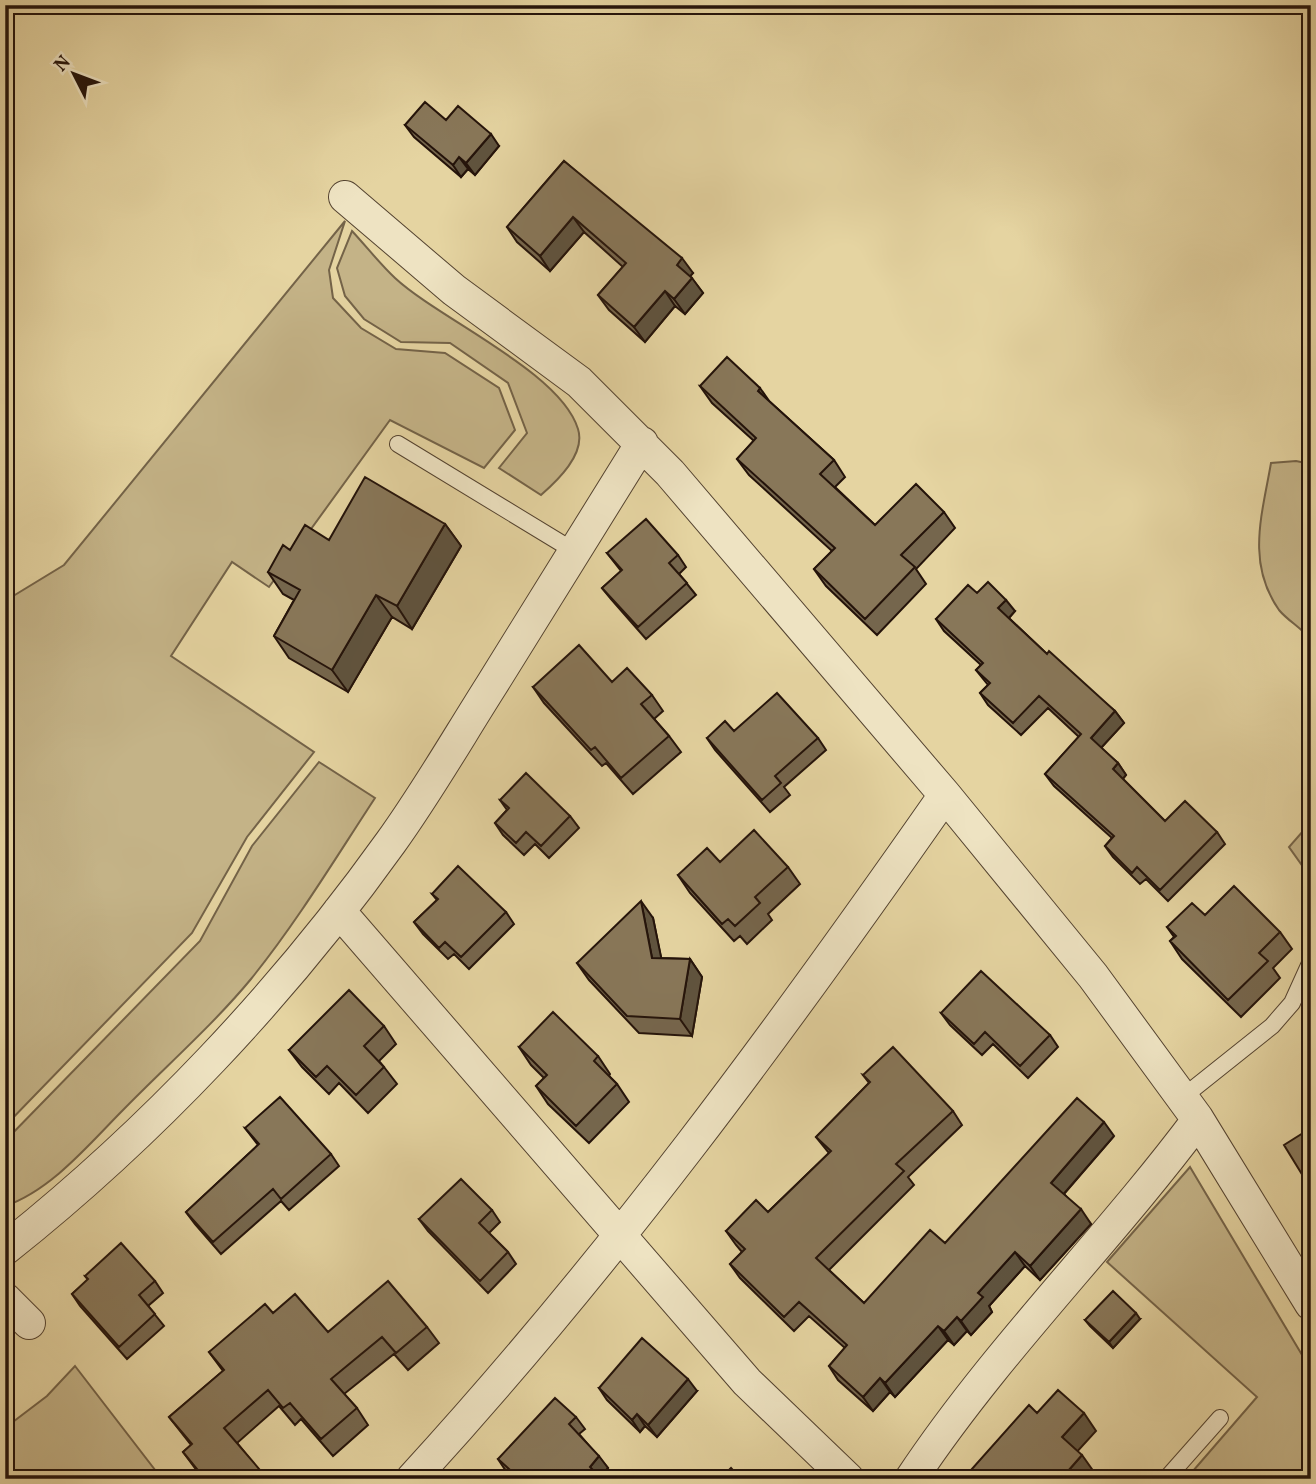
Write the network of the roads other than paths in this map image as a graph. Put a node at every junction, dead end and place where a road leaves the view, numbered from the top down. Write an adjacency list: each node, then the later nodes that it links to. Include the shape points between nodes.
1 (345, 197): 2 (street, via 454,290 579,382)
2 (642, 443): 4 (street); 5 (street)
3 (398, 444): 4 (lane)
4 (574, 551): 6 (street, via 432,781)
5 (945, 795): 8 (street, via 1093,976); 9 (street, via 745,1076)
6 (339, 911): 9 (street); 10 (street, via 248,1018 161,1109)
7 (1311, 961): 8 (lane, via 1292,1003)
8 (1191, 1109): 12 (street); 17 (street, via 1131,1207 991,1370)
9 (620, 1238): 15 (street); 16 (street, via 747,1382)
10 (5, 1249)
11 (5, 1299): 13 (street)
12 (1311, 1304)
13 (29, 1323)
14 (1220, 1418): 18 (lane)
15 (412, 1479)
16 (848, 1479)
17 (911, 1479)
18 (1166, 1479)

